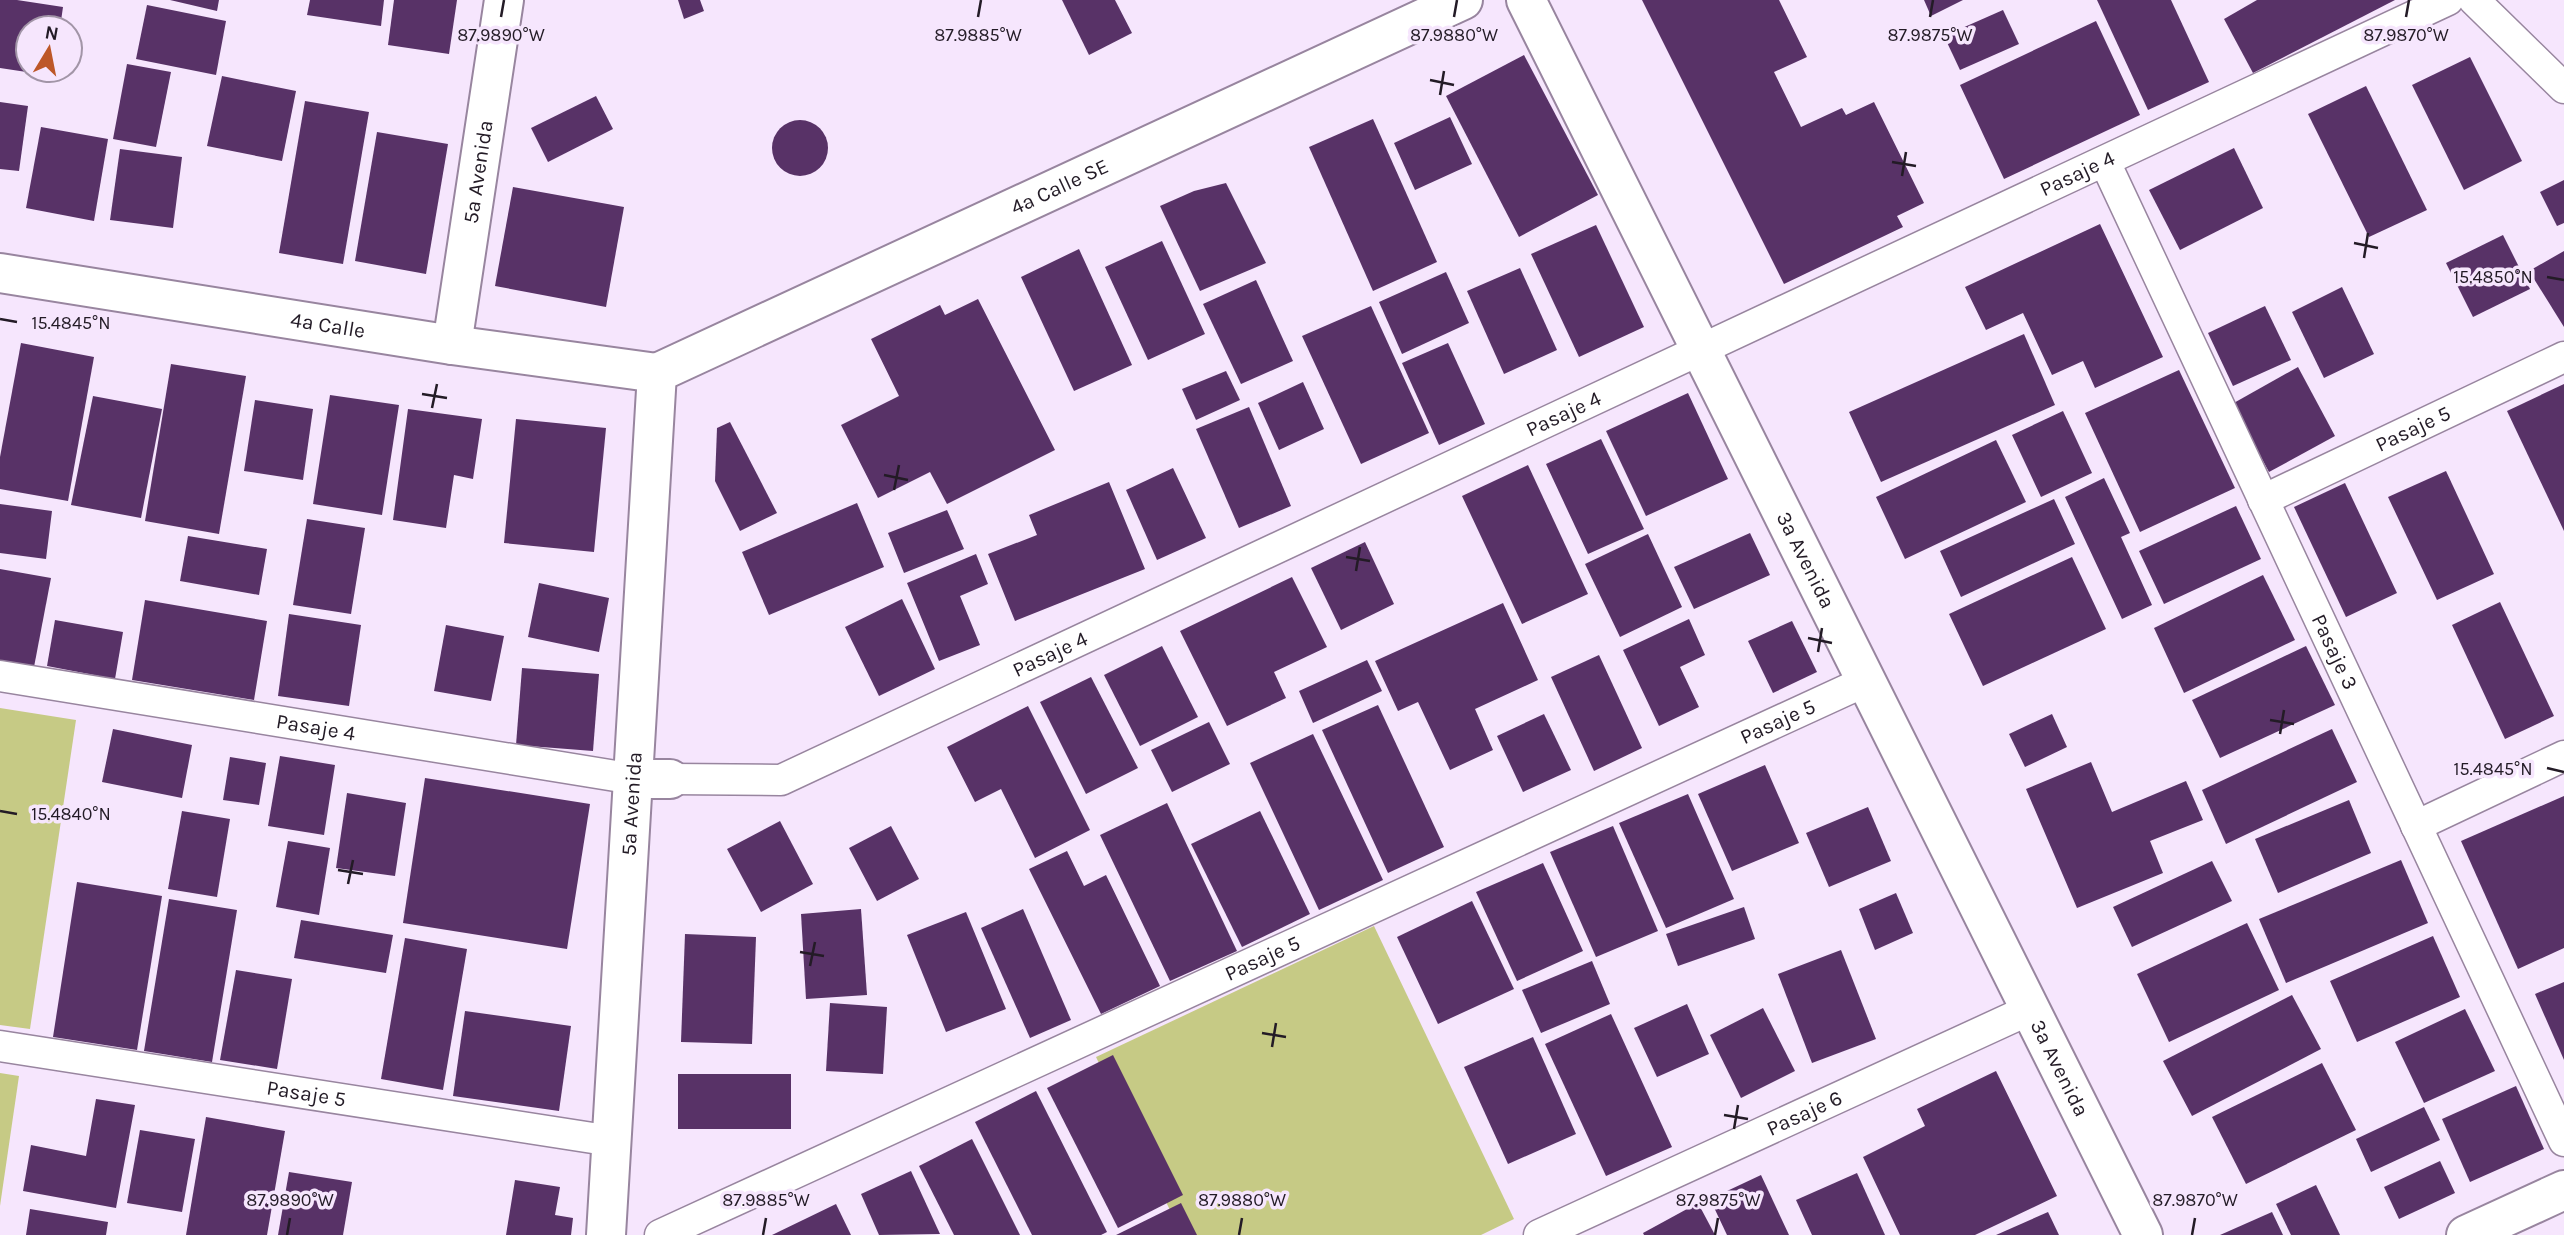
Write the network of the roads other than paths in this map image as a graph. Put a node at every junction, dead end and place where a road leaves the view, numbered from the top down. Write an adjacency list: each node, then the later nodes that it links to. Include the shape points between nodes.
1 (504, 0): 9 (street, 5a Avenida)
2 (1464, 0): 12 (street, 4a Calle SE)
3 (1526, 0): 10 (street, 3a Avenida)
4 (2448, 0): 7 (lane, Pasaje 4)
5 (2474, 0): 6 (lane)
6 (2564, 88)
7 (2105, 162): 10 (lane, Pasaje 4); 13 (lane, Pasaje 3)
8 (0, 273): 9 (street, 4a Calle)
9 (452, 345): 12 (street, 4a Calle)
10 (1702, 351): 15 (street, 3a Avenida); 17 (lane, Pasaje 4, via 781,780)
11 (2564, 357): 13 (lane, Pasaje 5)
12 (657, 373): 17 (street, 5a Avenida)
13 (2263, 500): 18 (lane, Pasaje 3)
14 (0, 676): 17 (lane, Pasaje 4)
15 (1866, 681): 19 (street, 3a Avenida); 25 (lane, Pasaje 5)
16 (2564, 756): 18 (lane)
17 (652, 779): 21 (street, 5a Avenida)
18 (2416, 826): 22 (lane, Pasaje 3)
19 (2031, 1009): 26 (lane, Pasaje 6); 27 (street, 3a Avenida)
20 (0, 1046): 21 (lane, Pasaje 5)
21 (612, 1141): 24 (street, 5a Avenida)
22 (2564, 1141)
23 (2564, 1190): 28 (street)
24 (606, 1235)
25 (660, 1235)
26 (1539, 1235)
27 (2143, 1235)
28 (2466, 1235)

